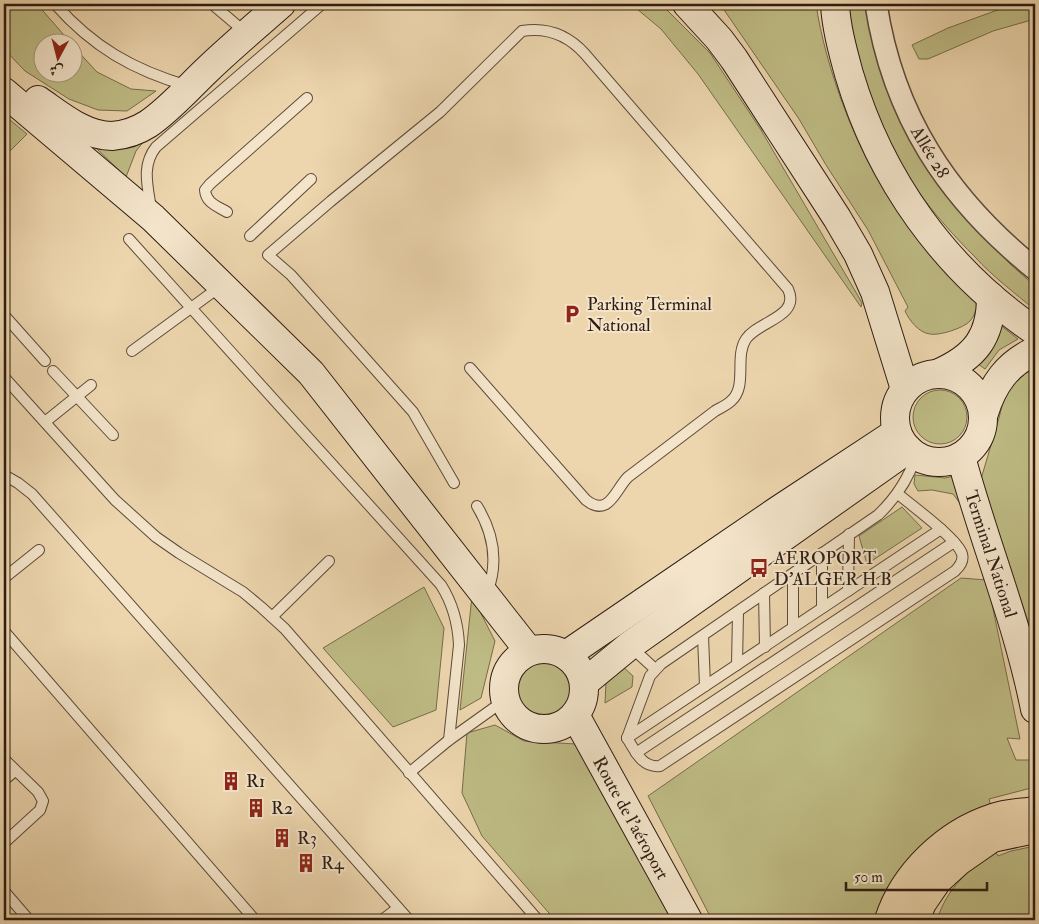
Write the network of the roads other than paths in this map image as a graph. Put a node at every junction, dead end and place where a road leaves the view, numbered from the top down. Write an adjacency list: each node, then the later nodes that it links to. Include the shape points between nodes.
1 (55, 4): 10 (lane, via 69,20 112,54 136,68)
2 (212, 4): 8 (lane)
3 (281, 4): 8 (street)
4 (322, 4): 15 (lane, via 151,153 146,175)
5 (687, 4): 32 (street, via 734,59 848,236 875,292)
6 (835, 4): 20 (street, via 844,55 857,101 898,188 925,228)
7 (876, 4): 18 (street, Allée 28, via 883,43 898,90 930,155 958,195 983,223)
8 (247, 34): 10 (street)
9 (4, 74): 10 (street, via 76,125 112,136 138,130 150,123)
10 (190, 86)
11 (4, 92): 15 (street)
12 (307, 98): 14 (lane, via 205,190 209,202)
13 (311, 179): 16 (lane)
14 (227, 212)
15 (153, 218): 19 (street)
16 (250, 236)
17 (130, 239): 21 (lane)
18 (1035, 269)
19 (222, 286): 21 (lane); 53 (street, via 311,373)
20 (991, 297): 23 (street); 29 (street, via 988,325 979,343 966,358)
21 (191, 307): 24 (lane); 72 (lane, via 433,574 448,596 456,620 459,645)
22 (4, 315): 26 (lane)
23 (1035, 331)
24 (132, 351)
25 (1035, 351): 34 (street, via 1023,356 998,380)
26 (45, 361)
27 (470, 368): 40 (lane, via 586,500 602,505 612,500 628,477 736,396 741,350 746,338 786,310 791,300 788,289 586,54 567,38 550,31 522,31 440,112 268,255 291,275 413,412)
28 (53, 371): 33 (lane)
29 (939, 373): 32 (street, via 914,380); 34 (street, via 964,380 981,400)
30 (4, 377): 35 (lane)
31 (91, 385): 33 (lane)
32 (905, 389): 37 (street, via 895,410 895,420)
33 (77, 397): 35 (lane); 36 (lane)
34 (984, 413): 38 (street, via 979,438)
35 (45, 422): 56 (lane, via 135,519 179,553 243,592)
36 (112, 435)
37 (907, 445): 38 (street, via 927,460 950,461); 41 (lane, via 909,476); 60 (street); 63 (street, via 776,511)
38 (961, 457): 69 (street, Terminal National, via 1017,635)
39 (4, 475): 82 (lane, via 32,494)
40 (454, 483)
41 (898, 494): 43 (lane); 44 (lane, via 878,515)
42 (477, 506): 53 (lane, via 486,520 494,550 494,566)
43 (941, 529): 45 (lane); 51 (lane)
44 (849, 534): 47 (lane); 51 (lane)
45 (954, 542): 73 (lane); 73 (lane, via 962,553 960,566 955,571 666,763 647,765)
46 (39, 550): 50 (lane)
47 (822, 553): 49 (lane); 54 (lane)
48 (329, 561): 56 (lane)
49 (792, 574): 52 (lane); 57 (lane)
50 (4, 578)
51 (848, 591): 54 (lane)
52 (764, 593): 55 (lane); 61 (lane)
53 (486, 596): 62 (street)
54 (822, 608): 57 (lane)
55 (738, 612): 59 (lane); 64 (lane)
56 (272, 617): 76 (lane)
57 (793, 627): 61 (lane)
58 (4, 631): 84 (lane)
59 (703, 636): 65 (lane); 67 (lane)
60 (629, 646): 65 (lane); 66 (street)
61 (765, 647): 64 (lane)
62 (529, 652): 63 (street, via 548,649); 68 (street, via 507,671)
63 (566, 655): 66 (street, via 578,667)
64 (737, 665): 67 (lane)
65 (655, 669): 71 (lane)
66 (584, 683): 70 (street, via 583,700)
67 (706, 686): 71 (lane)
68 (504, 700): 70 (street, via 518,721 541,730 566,724); 72 (lane)
69 (1035, 709)
70 (575, 715): 88 (street, Route de l'aéroport)
71 (627, 738): 73 (lane)
72 (449, 740): 76 (lane)
73 (636, 753)
74 (4, 759): 75 (lane)
75 (14, 771): 77 (lane); 80 (lane, via 41,796 42,806)
76 (409, 772): 87 (lane)
77 (4, 780)
78 (1035, 811): 89 (highway, via 1013,812 992,818 955,837 914,875 898,898)
79 (1035, 830): 90 (highway, via 992,838 959,861 937,881)
80 (4, 843)
81 (4, 891): 83 (lane)
82 (398, 908): 85 (lane); 86 (lane)
83 (29, 920)
84 (255, 920)
85 (382, 920)
86 (409, 920)
87 (538, 920)
88 (688, 920)
89 (889, 920)
90 (914, 920)

